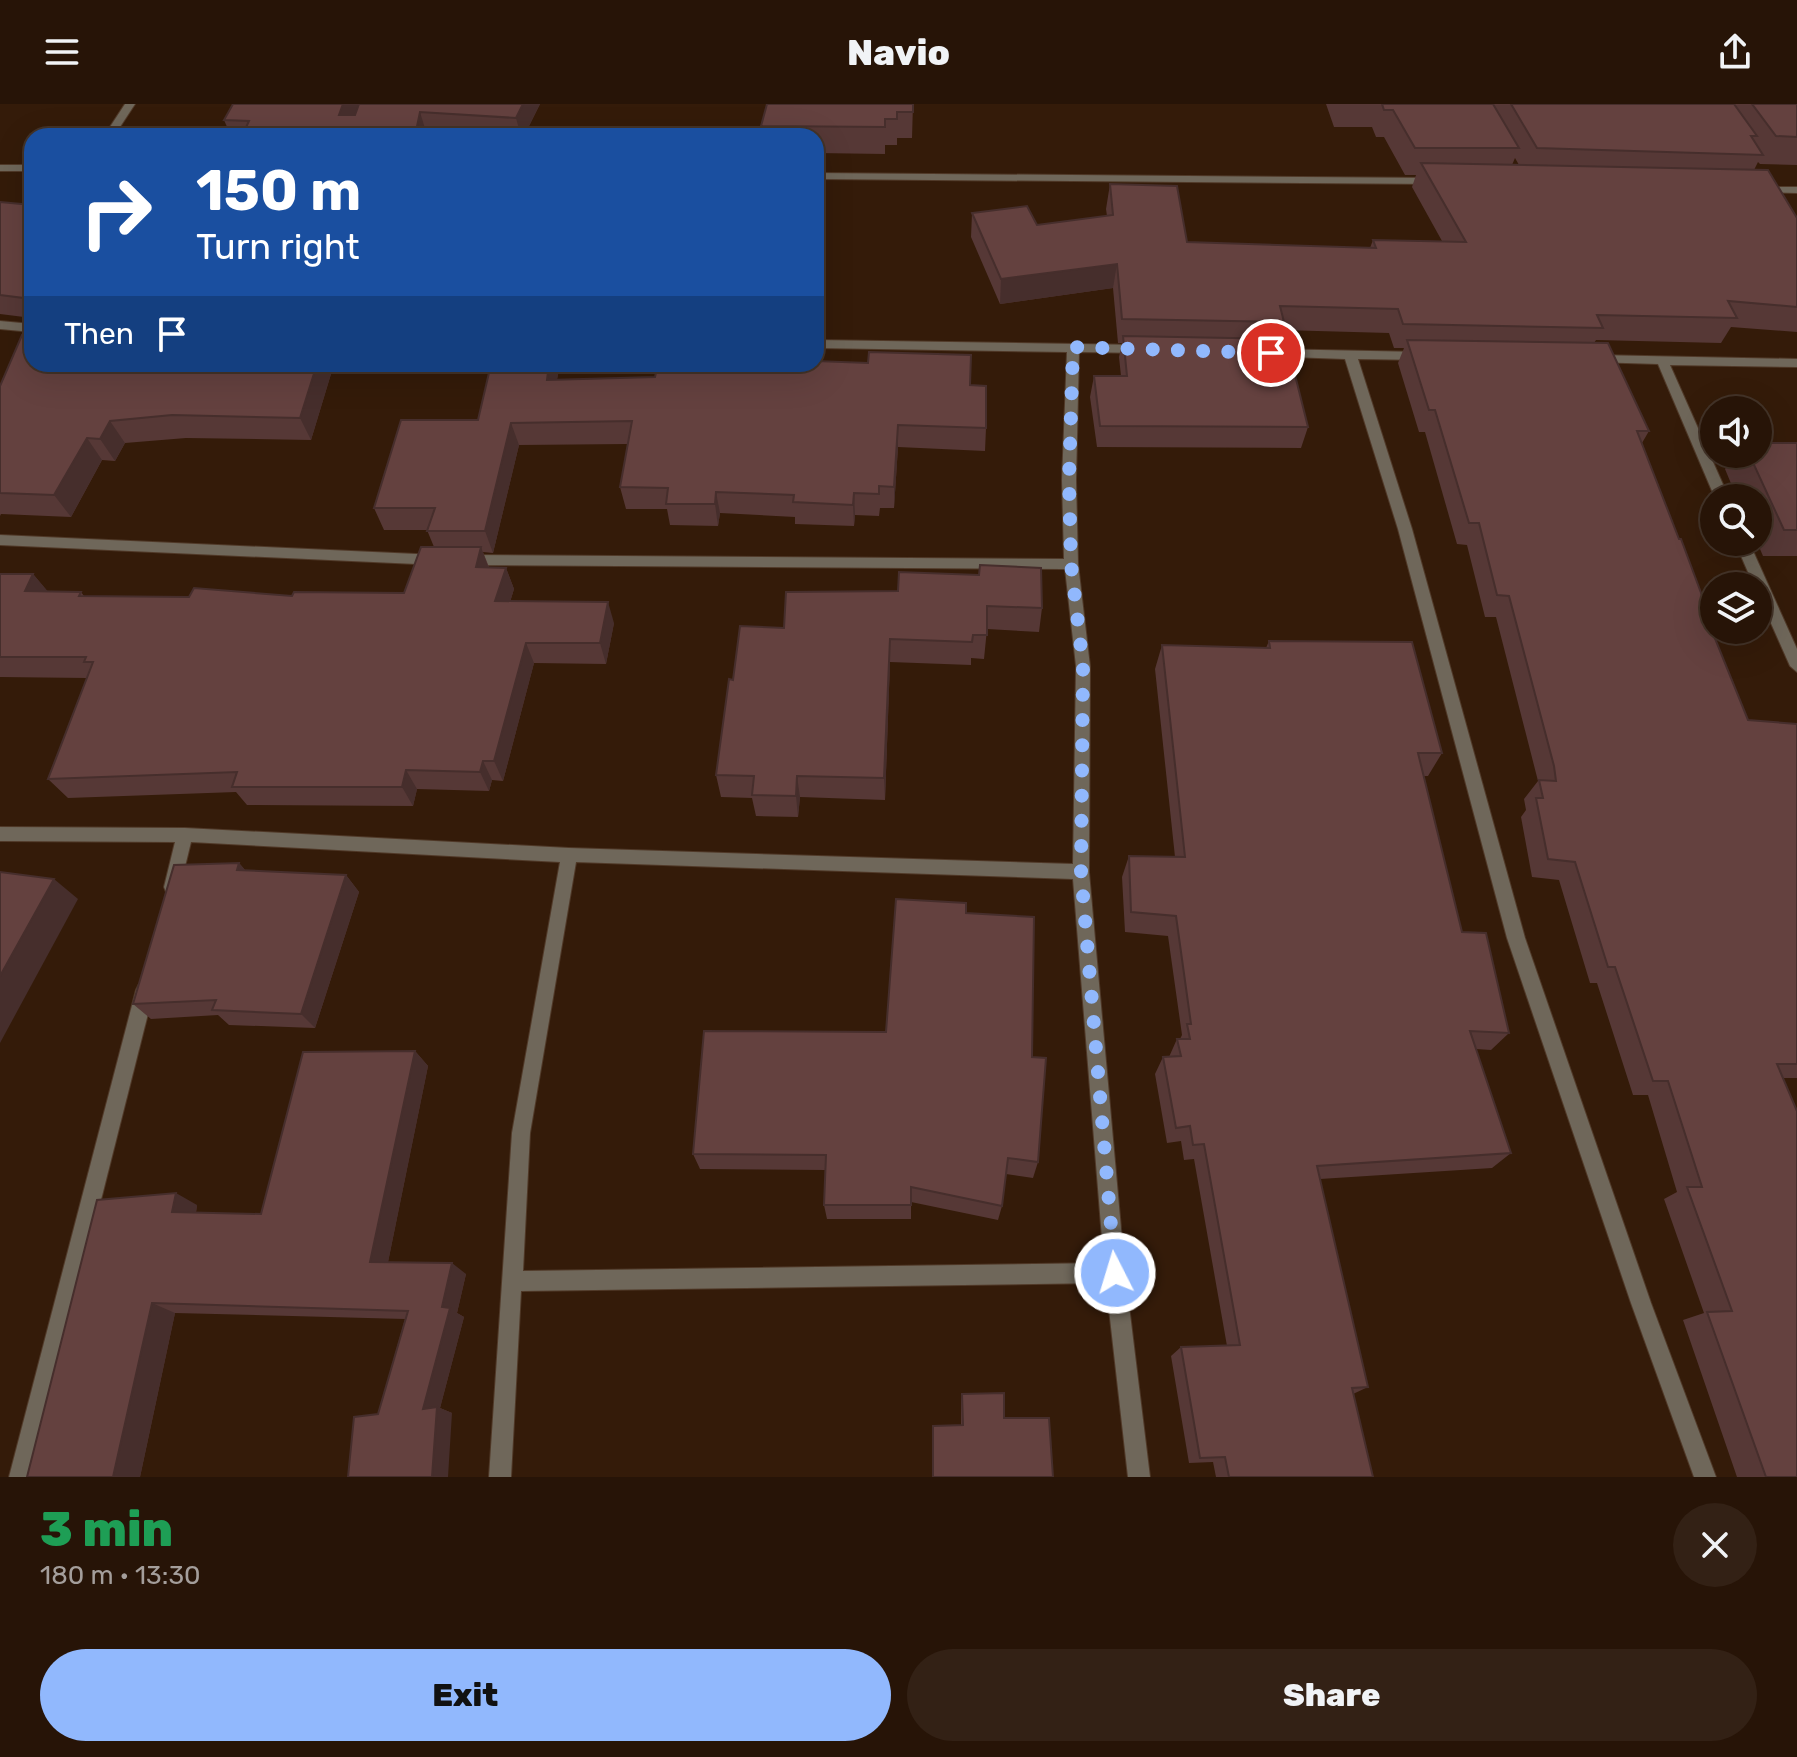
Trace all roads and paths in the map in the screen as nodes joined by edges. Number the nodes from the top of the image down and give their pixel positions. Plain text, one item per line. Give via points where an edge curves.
1 (130, 104) edge
2 (114, 128) edge
3 (0, 168) edge
4 (24, 168) edge
5 (824, 176) edge
6 (1760, 178) edge
7 (1456, 181) edge
8 (1754, 190) edge
9 (1769, 190) junction
10 (1797, 190) edge
11 (0, 325) edge
12 (24, 327) edge
13 (824, 344) edge
14 (1073, 347) junction
15 (1161, 350) edge
16 (1248, 353) edge
17 (1350, 354) junction
18 (1439, 357) edge
19 (1588, 359) edge
20 (1662, 360) junction
21 (1797, 363) edge
22 (1716, 484) edge
23 (0, 540) edge
24 (1749, 556) edge
25 (1071, 564) junction
26 (1792, 646) edge
27 (1797, 666) edge
28 (0, 834) edge
29 (185, 835) junction
30 (569, 855) junction
31 (1081, 872) junction
32 (166, 911) edge
33 (150, 973) edge
34 (1115, 1273) junction
35 (513, 1281) junction
36 (20, 1477) edge
37 (500, 1477) edge
38 (1139, 1477) edge
39 (1705, 1477) edge

1 - 2 street
3 - 4 street
5 - 7 street
6 - 9 street
8 - 9 street
9 - 10 street
11 - 12 street
13 - 14 street
14 - 15 street
14 - 25 street
16 - 17 street
17 - 18 street
17 - 39 street via 1405,529 1516,938
19 - 20 street
20 - 21 street
20 - 22 street
23 - 25 street via 405,560
24 - 26 street
25 - 31 street via 1083,666
26 - 27 street
28 - 29 street
29 - 30 street
29 - 32 street
30 - 31 street
30 - 35 street via 521,1133
31 - 34 street
33 - 36 street
34 - 35 street
34 - 38 street
35 - 37 street

